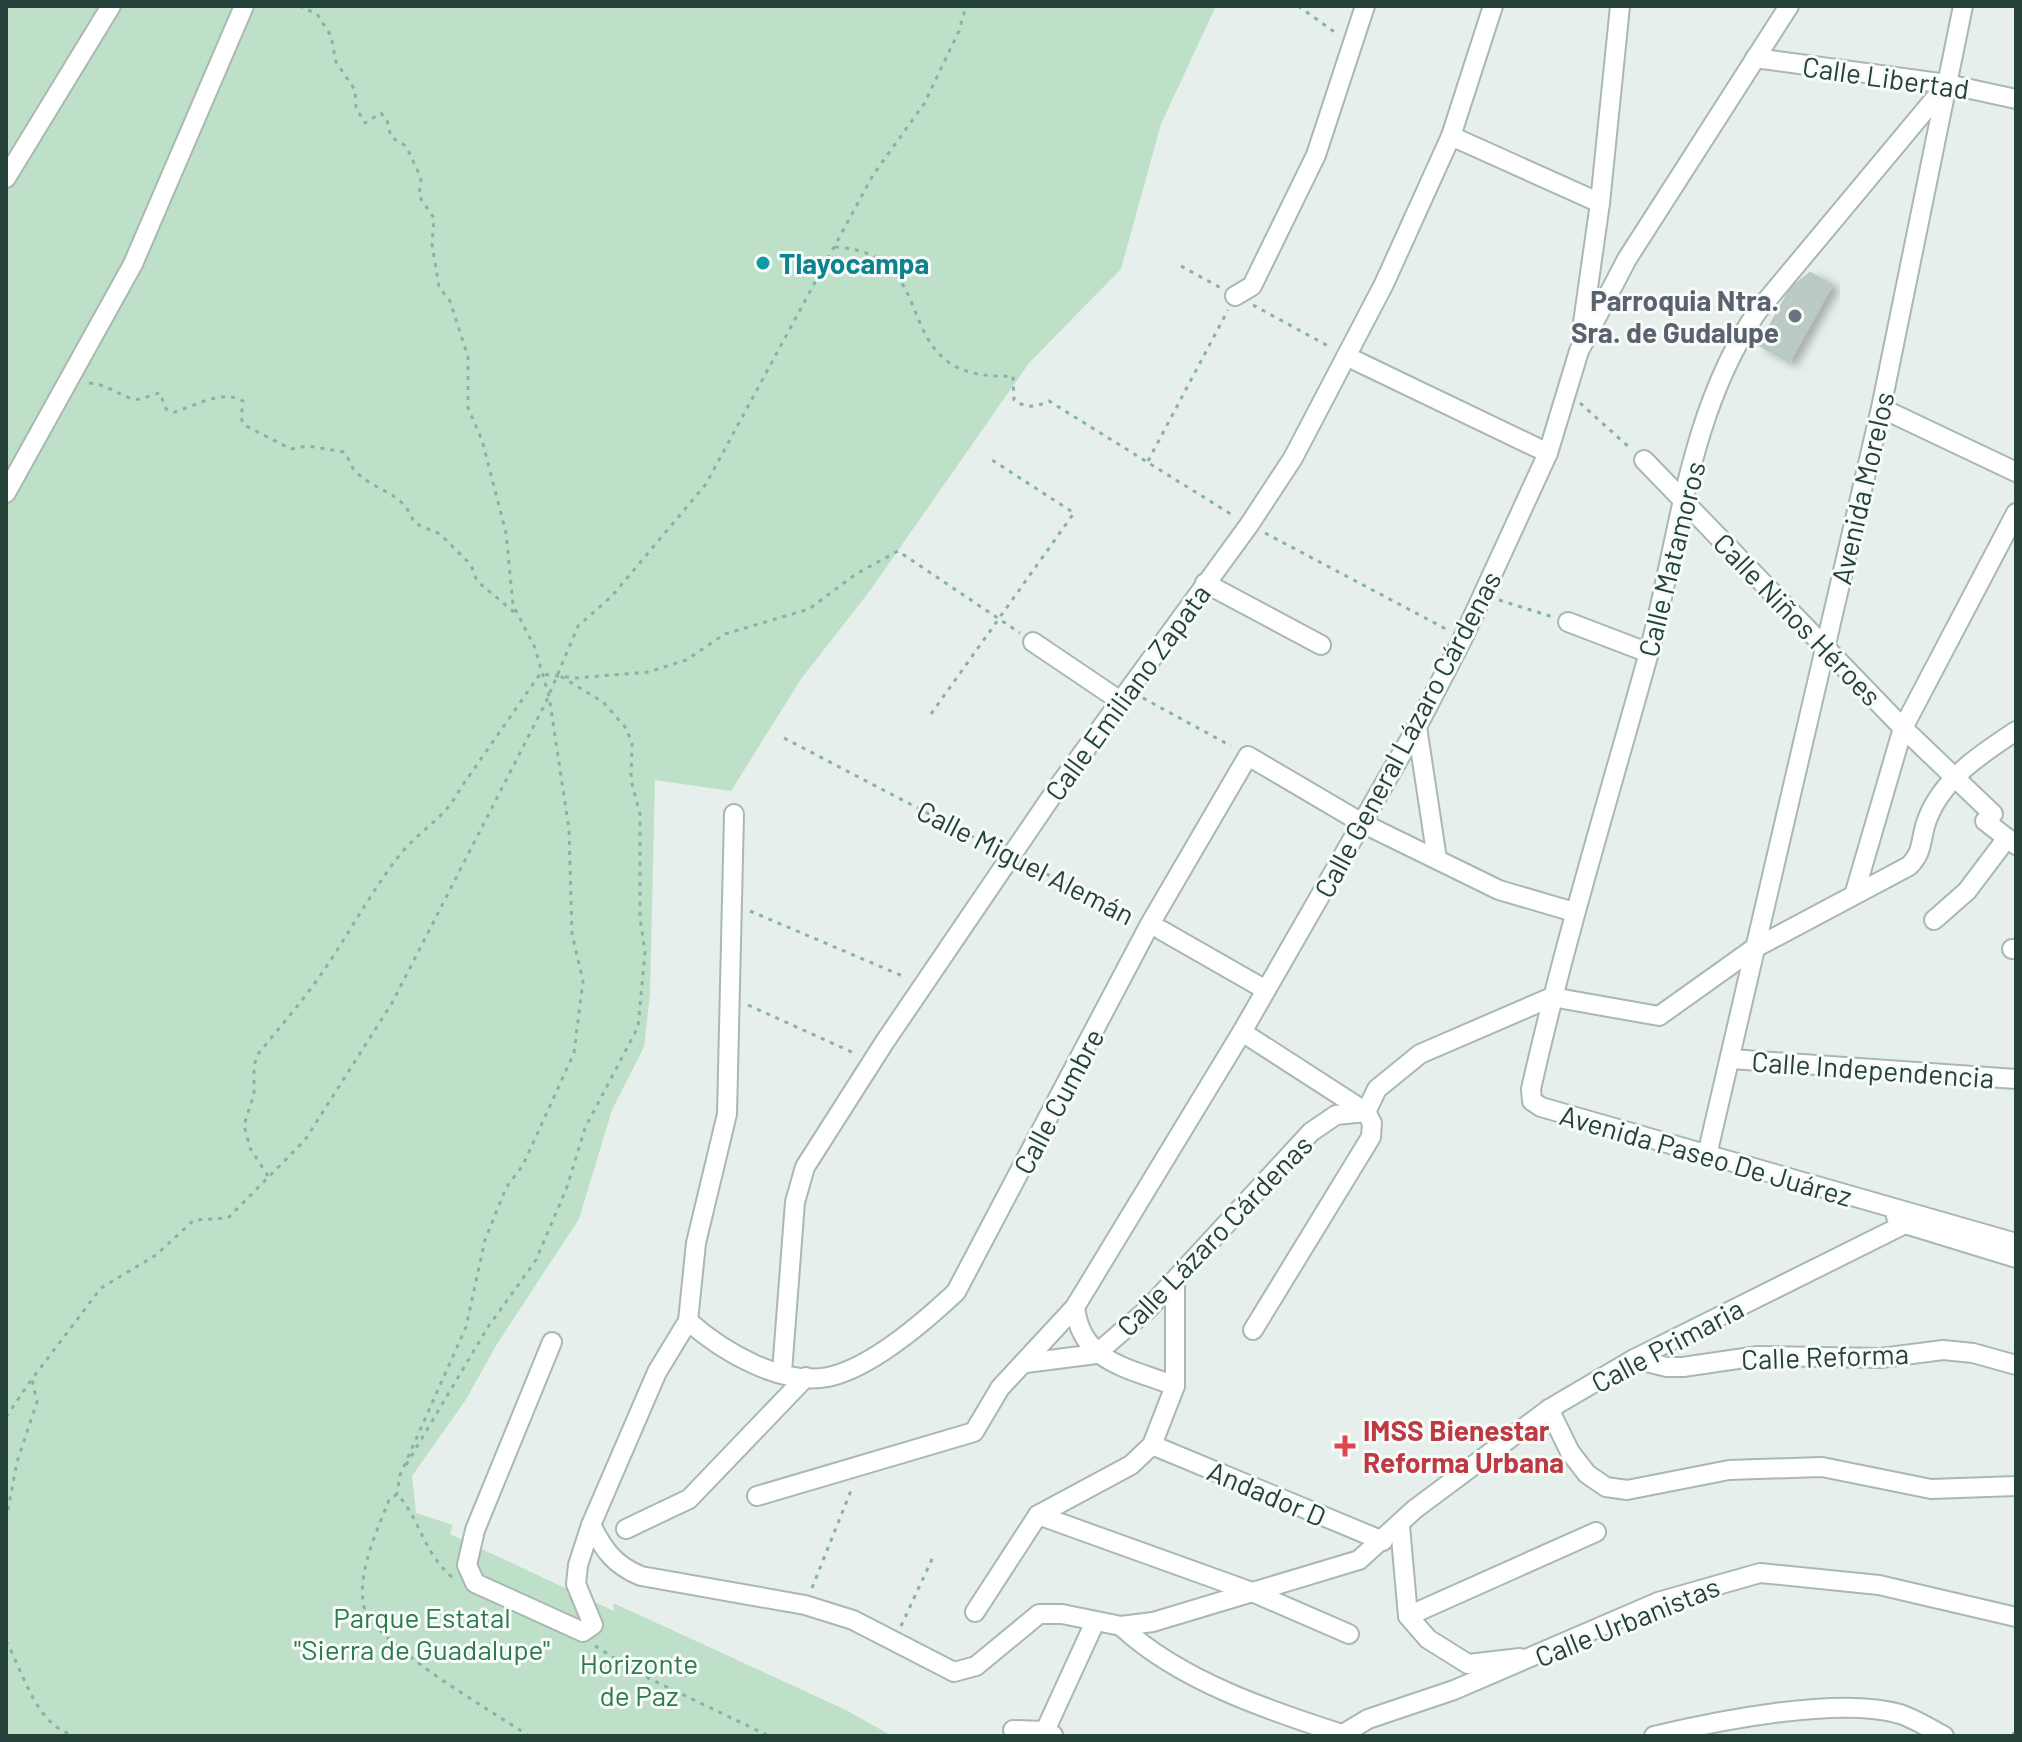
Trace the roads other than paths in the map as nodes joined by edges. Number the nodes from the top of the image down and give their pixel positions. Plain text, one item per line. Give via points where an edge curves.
1 (111, 6) edge
2 (244, 6) edge
3 (1365, 6) edge
4 (1493, 6) edge
5 (1620, 6) edge
6 (1789, 6) edge
7 (1963, 6) edge
8 (1755, 58) junction
9 (1947, 84) junction
10 (2016, 99) edge
11 (1451, 136) junction
12 (6, 178) edge
13 (1600, 203) junction
14 (1235, 296) road end
15 (1579, 351) junction
16 (1348, 357) junction
17 (1881, 408) junction
18 (1548, 453) junction
19 (1644, 460) road end
20 (2016, 472) edge
21 (6, 493) edge
22 (1683, 501) junction
23 (2016, 513) edge
24 (1205, 583) junction
25 (1568, 622) road end
26 (1033, 642) road end
27 (1321, 645) dead end
28 (1826, 648) junction
29 (1649, 653) junction
30 (1123, 694) junction
31 (1417, 727) junction
32 (1903, 728) junction
33 (2016, 731) edge
34 (1952, 777) junction
35 (734, 814) dead end
36 (1362, 823) junction
37 (2011, 841) edge
38 (1437, 859) junction
39 (1855, 892) junction
40 (1574, 912) junction
41 (1934, 920) dead end
42 (1156, 927) junction
43 (1753, 949) junction
44 (1266, 990) junction
45 (1552, 997) junction
46 (1242, 1032) junction
47 (1731, 1059) junction
48 (2016, 1079) edge
49 (1532, 1101) joint
50 (1366, 1112) junction
51 (1707, 1155) junction
52 (1908, 1217) junction
53 (2016, 1243) edge
54 (2016, 1258) edge
55 (1175, 1281) junction
56 (1075, 1307) junction
57 (688, 1321) junction
58 (1253, 1330) dead end
59 (552, 1342) dead end
60 (1096, 1354) junction
61 (1634, 1359) junction
62 (1026, 1363) junction
63 (2016, 1365) edge
64 (782, 1372) junction
65 (806, 1377) junction
66 (1175, 1386) junction
67 (1549, 1409) junction
68 (1152, 1445) junction
69 (2016, 1486) edge
70 (757, 1496) dead end
71 (1038, 1515) junction
72 (591, 1525) junction
73 (1400, 1526) junction
74 (626, 1529) dead end
75 (1596, 1532) dead end
76 (1383, 1541) junction
77 (1252, 1592) junction
78 (975, 1612) dead end
79 (1408, 1616) junction
80 (2016, 1617) edge
81 (1095, 1622) junction
82 (1121, 1626) junction
83 (1349, 1634) dead end
84 (1535, 1658) junction
85 (1013, 1730) dead end
86 (1050, 1733) edge
87 (1345, 1735) edge
88 (1654, 1736) edge
89 (1944, 1736) edge

1 - 12 street
2 - 21 street via 133,264
3 - 14 street via 1316,155 1252,286
4 - 11 street, Calle Emiliano Zapata
5 - 13 street
6 - 8 street, Calle General Lázaro Cárdenas
7 - 9 street, Avenida Morelos
8 - 9 street, Calle Libertad
8 - 15 street, Calle General Lázaro Cárdenas via 1627,259
9 - 10 street, Calle Libertad
9 - 17 street, Avenida Morelos
9 - 22 street, Calle Matamoros via 1757,312 1733,348 1716,387
11 - 13 street
11 - 16 street, Calle Emiliano Zapata
13 - 15 street
15 - 18 street, Calle General Lázaro Cárdenas
16 - 18 street
16 - 24 street, Calle Emiliano Zapata via 1293,458
17 - 20 street
17 - 28 street, Avenida Morelos
18 - 31 street, Calle General Lázaro Cárdenas
19 - 22 street, Calle Niños Héroes
22 - 28 street, Calle Niños Héroes
22 - 29 street, Calle Matamoros
23 - 32 street
24 - 27 street
24 - 30 street, Calle Emiliano Zapata
25 - 29 street
26 - 30 street
28 - 32 street, Calle Niños Héroes
28 - 43 street, Avenida Morelos
29 - 40 street, Calle Matamoros
30 - 64 street, Calle Emiliano Zapata via 805,1167 797,1185
31 - 36 street, Calle General Lázaro Cárdenas
31 - 38 street
32 - 34 street, Calle Niños Héroes
32 - 39 street
33 - 34 street
34 - 37 street, Calle Niños Héroes via 1993,814 1985,821
34 - 39 street via 1928,817 1918,858
35 - 57 street via 727,1114 696,1243
36 - 38 street
36 - 42 street, Calle Cumbre via 1248,756
36 - 44 street, Calle General Lázaro Cárdenas
37 - 41 street
38 - 40 street via 1499,890
39 - 43 street
40 - 45 street, Calle Matamoros
42 - 44 street, Calle Miguel Alemán
42 - 65 street, Calle Cumbre via 956,1292 864,1363 843,1373
43 - 45 street via 1659,1016
43 - 47 street, Avenida Morelos
44 - 46 street, Calle General Lázaro Cárdenas
45 - 49 street, Calle Matamoros
45 - 50 street via 1420,1054 1377,1089
46 - 50 street
46 - 56 street, Calle General Lázaro Cárdenas
47 - 48 street, Calle Independencia
47 - 51 street, Avenida Morelos
49 - 51 street, Avenida Paseo De Juárez
50 - 55 street, Calle Lázaro Cárdenas via 1336,1115 1311,1132
50 - 58 street via 1371,1137
51 - 52 street, Avenida Paseo De Juárez
52 - 53 street, Avenida Paseo De Juárez
52 - 54 street, Avenida Paseo De Juárez
52 - 61 street, Calle Primaria
55 - 60 street, Calle Lázaro Cárdenas
55 - 66 street
56 - 60 street via 1080,1335
56 - 62 street, Calle General Lázaro Cárdenas
57 - 64 street, Calle Cumbre via 713,1343
57 - 72 street via 657,1372
59 - 72 street via 475,1530 467,1565 475,1583 583,1632 593,1625 593,1618 576,1584
60 - 62 street, Calle Lázaro Cárdenas
60 - 66 street
61 - 63 street, Calle Reforma via 1683,1367 1758,1356 1881,1358 1943,1350
61 - 67 street, Calle Primaria
62 - 70 street, Calle General Lázaro Cárdenas via 1000,1388 974,1432
64 - 65 street, Calle Cumbre
65 - 74 street via 689,1499
66 - 68 street
67 - 69 street via 1570,1452 1606,1487 1627,1490 1729,1470 1822,1467 1931,1489
67 - 73 street, Calle Primaria via 1415,1509
68 - 71 street via 1131,1465
68 - 76 street, Andador D
71 - 77 street
71 - 78 street
72 - 81 street, Calle Primaria via 619,1567 641,1576 805,1605 895,1638 954,1672 976,1666 1039,1614
73 - 76 street, Calle Primaria
73 - 79 street
75 - 79 street
76 - 77 street, Calle Primaria via 1345,1566
77 - 82 street, Calle Primaria via 1153,1622
77 - 83 street
79 - 84 street via 1428,1639 1468,1664
80 - 84 street, Calle Urbanistas via 1879,1585 1760,1573 1658,1602
81 - 82 street, Calle Primaria
81 - 86 street
82 - 87 street via 1146,1650 1259,1706
84 - 87 street, Calle Urbanistas via 1368,1719
85 - 86 street
88 - 89 street via 1745,1716 1831,1710 1899,1714

